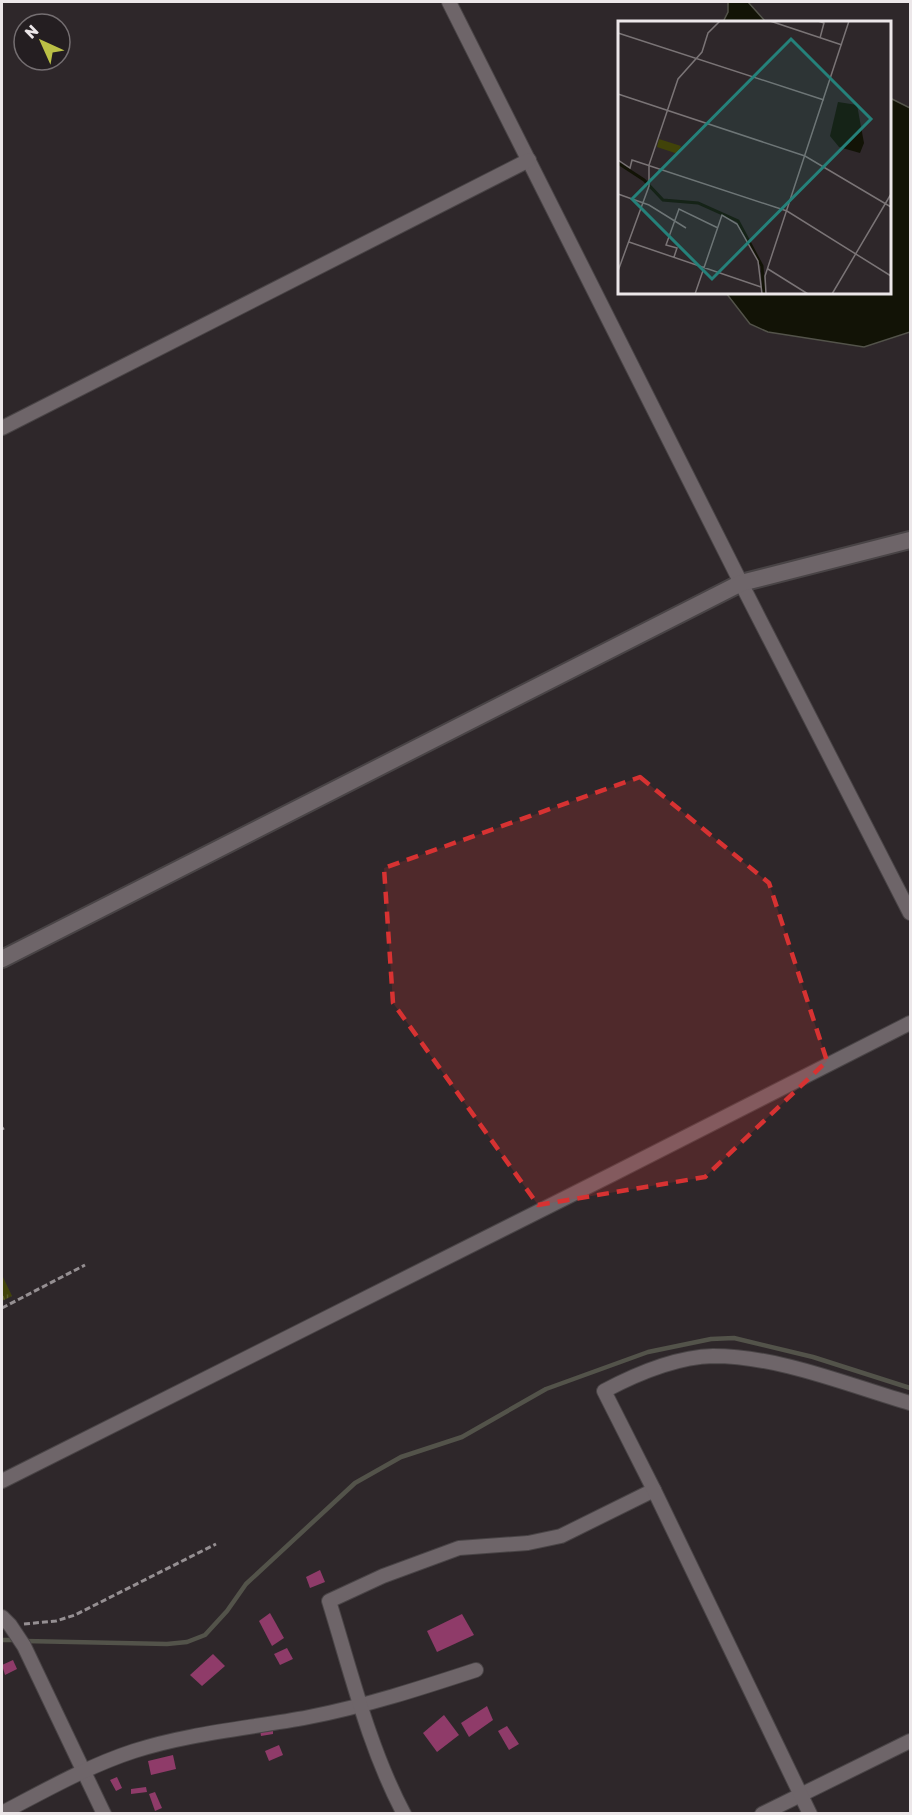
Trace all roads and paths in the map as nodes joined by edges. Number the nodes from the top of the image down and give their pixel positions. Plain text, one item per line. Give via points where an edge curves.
1 (449, 2) edge
2 (529, 160) junction
3 (2, 428) edge
4 (910, 540) edge
5 (741, 583) junction
6 (910, 912) edge
7 (2, 959) edge
8 (910, 1023) edge
9 (86, 1265) dead end
10 (2, 1308) edge
11 (910, 1403) edge
12 (2, 1481) edge
13 (654, 1490) junction
14 (216, 1544) dead end
15 (9, 1625) edge
16 (476, 1670) dead end
17 (361, 1705) junction
18 (910, 1741) edge
19 (83, 1772) junction
20 (801, 1795) junction
21 (2, 1813) edge
22 (104, 1814) edge
23 (404, 1814) edge
24 (762, 1814) edge
25 (810, 1814) edge

1 - 2 street
2 - 3 street
2 - 5 street
4 - 5 street
5 - 6 street
5 - 7 street
8 - 12 street
9 - 10 path
11 - 13 street via 745,1358 711,1356 682,1360 630,1377 604,1391
13 - 17 street via 561,1536 528,1543 459,1548 329,1601
13 - 20 street
14 - 15 path via 75,1615 56,1621
15 - 19 street via 24,1646
16 - 17 street
17 - 19 street via 134,1751
17 - 23 street
18 - 20 street
19 - 21 street
19 - 22 street
20 - 24 street
20 - 25 street

